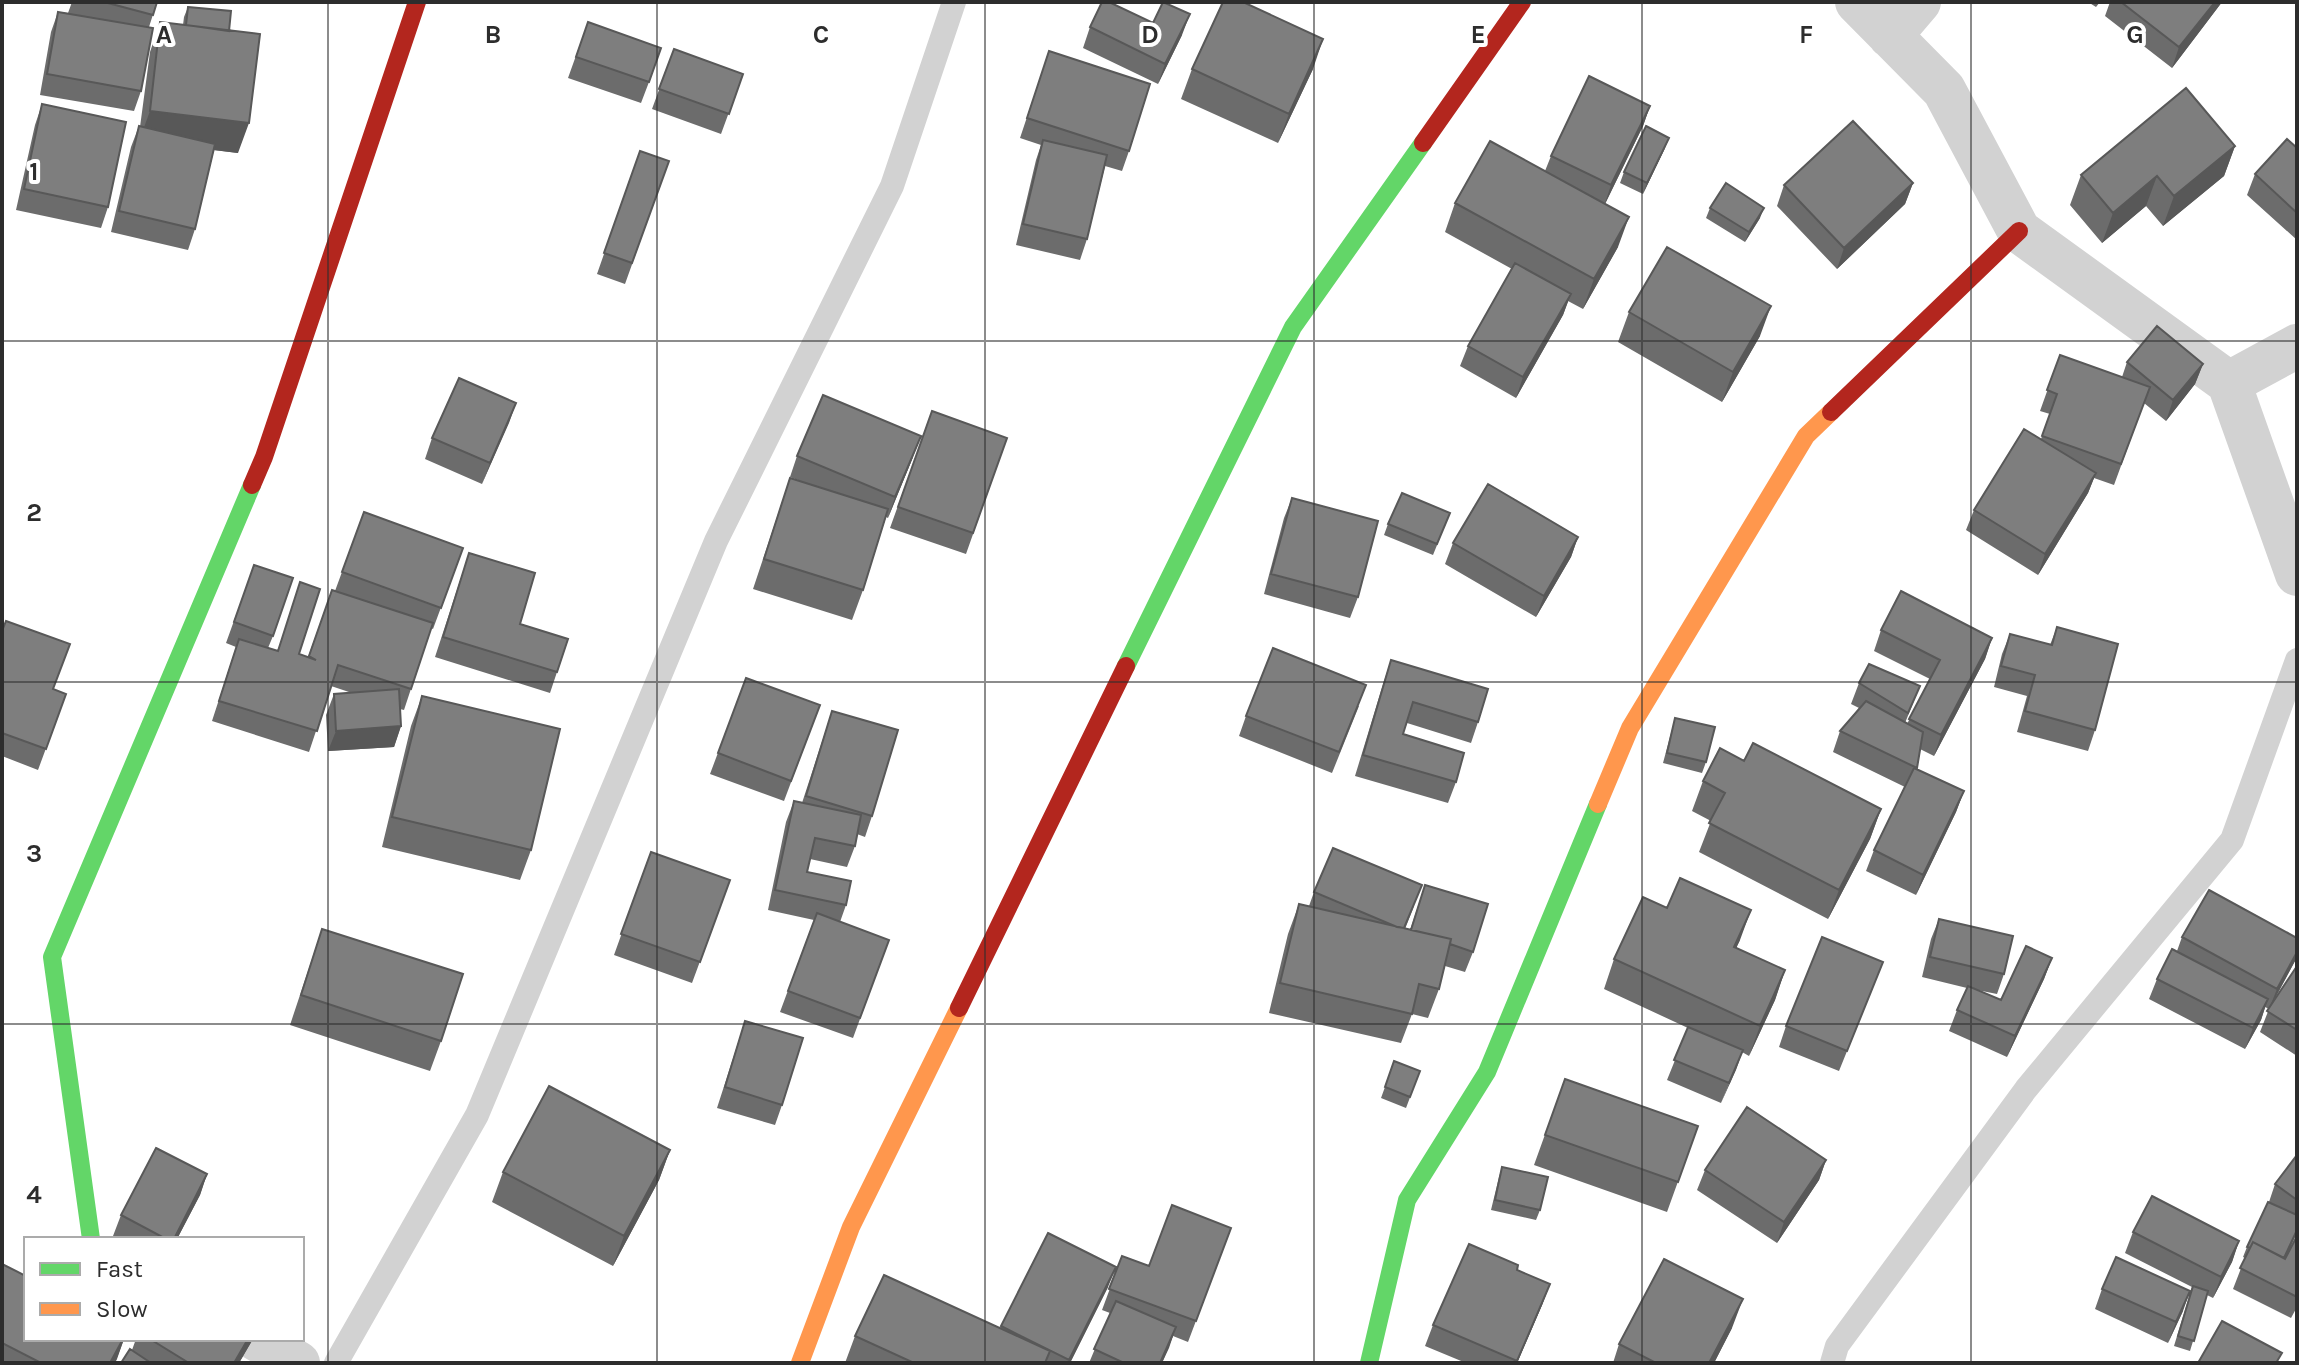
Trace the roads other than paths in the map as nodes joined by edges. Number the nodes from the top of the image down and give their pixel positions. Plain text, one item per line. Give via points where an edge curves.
1 (417, 2) edge
2 (954, 2) edge
3 (1522, 2) edge
4 (1857, 2) edge
5 (1919, 2) edge
6 (1890, 36) junction
7 (2019, 231) junction
8 (2297, 346) edge
9 (2229, 383) junction
10 (2297, 574) edge
11 (2297, 660) edge
12 (91, 1237) edge
13 (260, 1341) edge
14 (298, 1363) edge
15 (336, 1363) edge
16 (800, 1363) edge
17 (1369, 1363) edge
18 (1832, 1363) edge

1 - 12 street via 264,457 52,957
2 - 15 lane via 892,186 716,541 477,1115
3 - 16 street via 1293,327 851,1227
4 - 6 street
5 - 6 street
6 - 7 street via 1944,90
7 - 9 street
7 - 17 street via 1806,436 1630,728 1487,1072 1407,1200
8 - 9 street
9 - 10 street
11 - 18 lane via 2232,840 2026,1089 1837,1346
13 - 14 street

